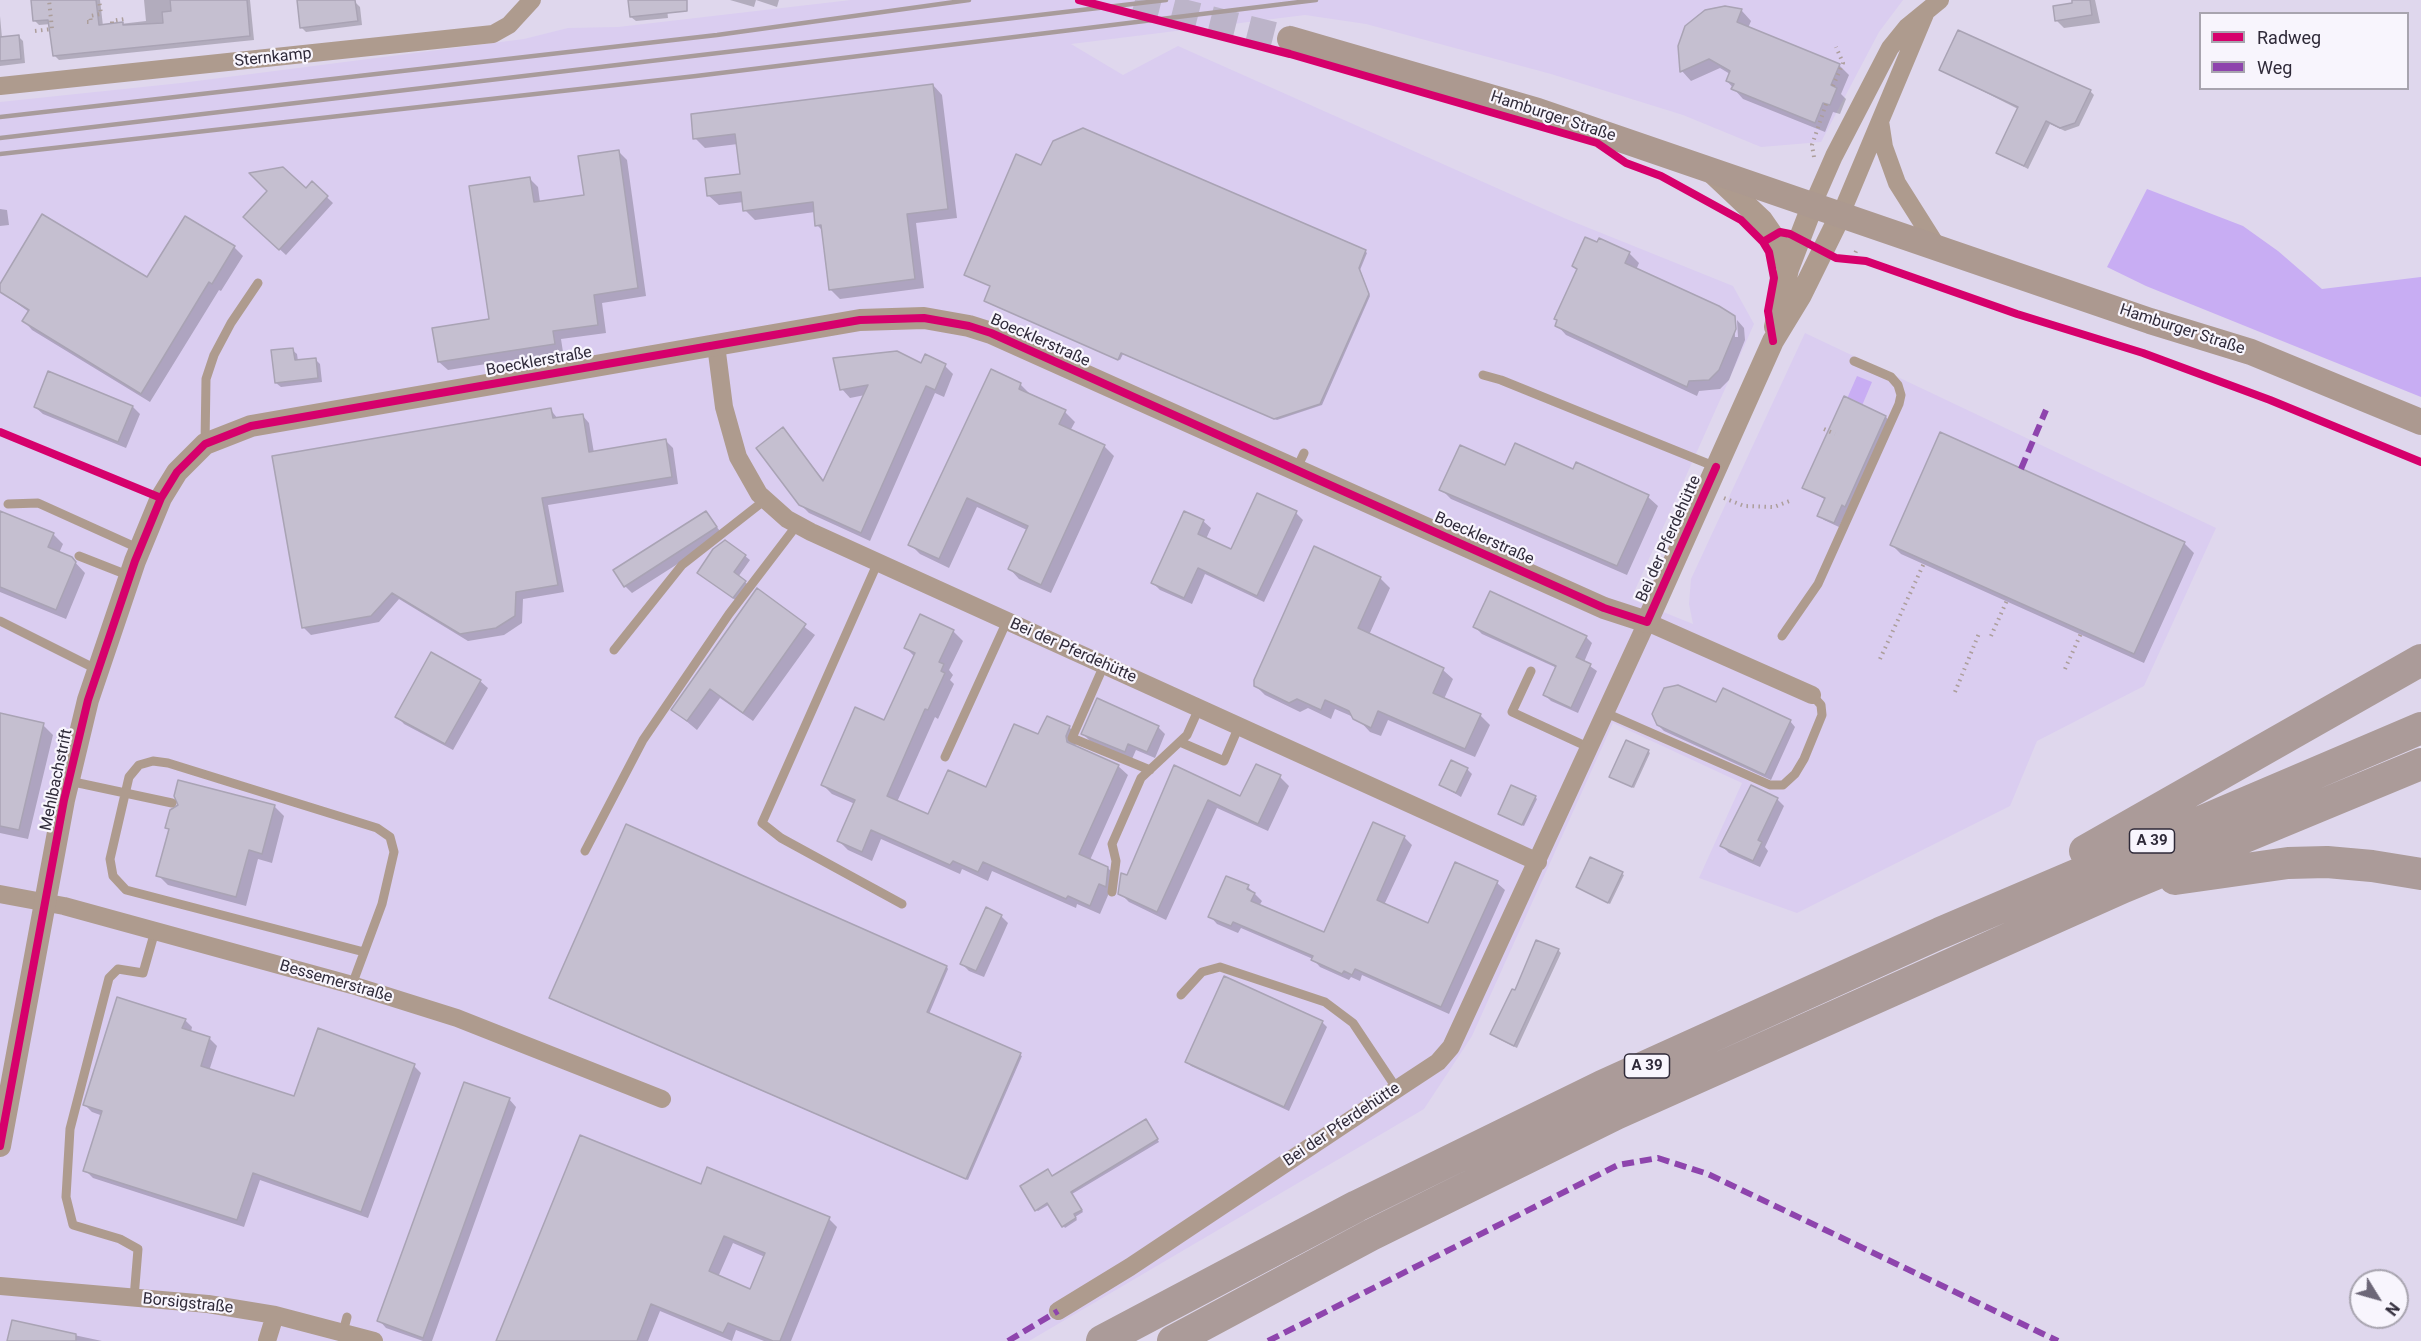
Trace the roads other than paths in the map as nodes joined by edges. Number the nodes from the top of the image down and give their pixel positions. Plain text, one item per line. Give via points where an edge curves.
1 (532, 0) edge
2 (1934, 5) edge
3 (1290, 39) tunnel mouth
4 (0, 86) edge
5 (1880, 121) junction
6 (1706, 167) junction
7 (1813, 204) junction
8 (1841, 214) junction
9 (1938, 248) junction
10 (1788, 268) junction
11 (258, 283) dead end
12 (1773, 341) junction
13 (717, 345) junction
14 (1854, 361) dead end
15 (1483, 375) dead end
16 (2421, 422) edge
17 (205, 444) junction
18 (1716, 467) junction
19 (765, 500) junction
20 (8, 504) dead end
21 (797, 525) junction
22 (140, 549) junction
23 (79, 556) dead end
24 (878, 562) junction
25 (130, 576) junction
26 (0, 621) edge
27 (1007, 621) junction
28 (1647, 622) junction
29 (1782, 636) dead end
30 (614, 650) dead end
31 (2421, 660) edge
32 (1104, 665) junction
33 (98, 670) junction
34 (1531, 671) dead end
35 (1812, 695) joint
36 (1199, 708) junction
37 (1606, 713) junction
38 (1239, 726) junction
39 (2421, 728) edge
40 (1179, 742) junction
41 (1590, 748) junction
42 (945, 757) dead end
43 (2421, 764) edge
44 (1150, 770) junction
45 (69, 781) junction
46 (124, 792) junction
47 (172, 803) dead end
48 (585, 851) dead end
49 (1538, 862) junction
50 (2421, 874) edge
51 (2124, 887) junction
52 (1112, 892) dead end
53 (0, 894) edge
54 (46, 903) junction
55 (902, 904) dead end
56 (155, 931) junction
57 (1940, 933) junction
58 (364, 952) junction
59 (352, 985) junction
60 (1181, 995) dead end
61 (1397, 1089) junction
62 (662, 1099) dead end
63 (0, 1146) edge
64 (0, 1286) edge
65 (134, 1298) junction
66 (1058, 1311) dead end
67 (275, 1315) junction
68 (267, 1341) edge
69 (374, 1341) edge
70 (1102, 1341) edge
71 (1173, 1341) edge

1 - 4 street, Sternkamp via 509,25 493,34
2 - 5 street
2 - 7 street via 1907,27 1890,48
3 - 6 main road, Hamburger Straße via 1538,111
5 - 8 street
5 - 9 street via 1884,147 1897,183
6 - 7 main road, Hamburger Straße
6 - 10 street via 1762,220 1780,246
7 - 8 main road, Hamburger Straße
7 - 10 street, Bei der Pferdehütte
8 - 9 main road, Hamburger Straße
8 - 12 street, Bei der Pferdehütte
9 - 16 main road, Hamburger Straße via 2251,352
10 - 12 street, Bei der Pferdehütte
11 - 17 lane via 231,322 206,379
12 - 18 street, Bei der Pferdehütte
13 - 17 street, Boecklerstraße via 250,426
13 - 19 street, Bei der Pferdehütte via 730,433 748,477
13 - 28 street, Boecklerstraße via 880,318 924,318 969,326 1300,462 1604,608
14 - 29 lane via 1891,377 1901,395 1899,404 1818,584
15 - 18 lane
17 - 22 street, Mehlbachstrift via 177,472 161,498
18 - 28 street, Bei der Pferdehütte
19 - 21 street, Bei der Pferdehütte
19 - 30 lane via 682,565
20 - 22 lane via 38,503
21 - 24 street, Bei der Pferdehütte
21 - 48 lane via 729,614 643,740
22 - 25 street, Mehlbachstrift
23 - 25 lane
24 - 27 street, Bei der Pferdehütte
24 - 55 lane via 762,823 781,838
25 - 33 street, Mehlbachstrift
26 - 33 lane
27 - 32 street, Bei der Pferdehütte
27 - 42 lane
28 - 35 street, Bei der Pferdehütte
28 - 37 street, Bei der Pferdehütte
31 - 57 highway
32 - 36 street, Bei der Pferdehütte
32 - 44 lane via 1072,738
33 - 45 street, Mehlbachstrift
34 - 41 lane via 1512,712
35 - 37 lane via 1821,705 1822,716 1804,759 1783,785 1770,785
36 - 38 street, Bei der Pferdehütte
36 - 40 lane via 1187,735
37 - 41 street, Bei der Pferdehütte
38 - 40 lane via 1224,761
38 - 49 street, Bei der Pferdehütte
39 - 57 highway, A 39
40 - 44 lane
41 - 49 street, Bei der Pferdehütte
43 - 51 highway, A 39
44 - 52 lane via 1141,778 1112,843 1116,861
45 - 46 lane
45 - 54 street, Mehlbachstrift
46 - 47 lane
46 - 58 lane via 110,859 113,876 126,890
46 - 58 lane via 139,765 153,761 168,763 377,828 390,837 394,852
49 - 61 street, Bei der Pferdehütte via 1451,1047 1438,1062
50 - 51 highway via 2372,866 2288,863
51 - 71 highway, A 39 via 1616,1114 1371,1235
53 - 54 street, Bessemerstraße
54 - 56 street, Bessemerstraße
54 - 63 street, Mehlbachstrift
56 - 59 street, Bessemerstraße
56 - 65 lane via 143,973 118,969 109,978 70,1130 66,1186 73,1225 120,1239 138,1249
57 - 70 highway, A 39 via 1581,1096 1357,1206
58 - 59 lane
59 - 62 street, Bessemerstraße via 457,1018
60 - 61 lane via 1202,972 1220,966 1324,1002 1353,1023
61 - 66 street, Bei der Pferdehütte
64 - 65 street, Borsigstraße
65 - 67 street, Borsigstraße
67 - 68 street
67 - 69 street, Borsigstraße via 345,1325

